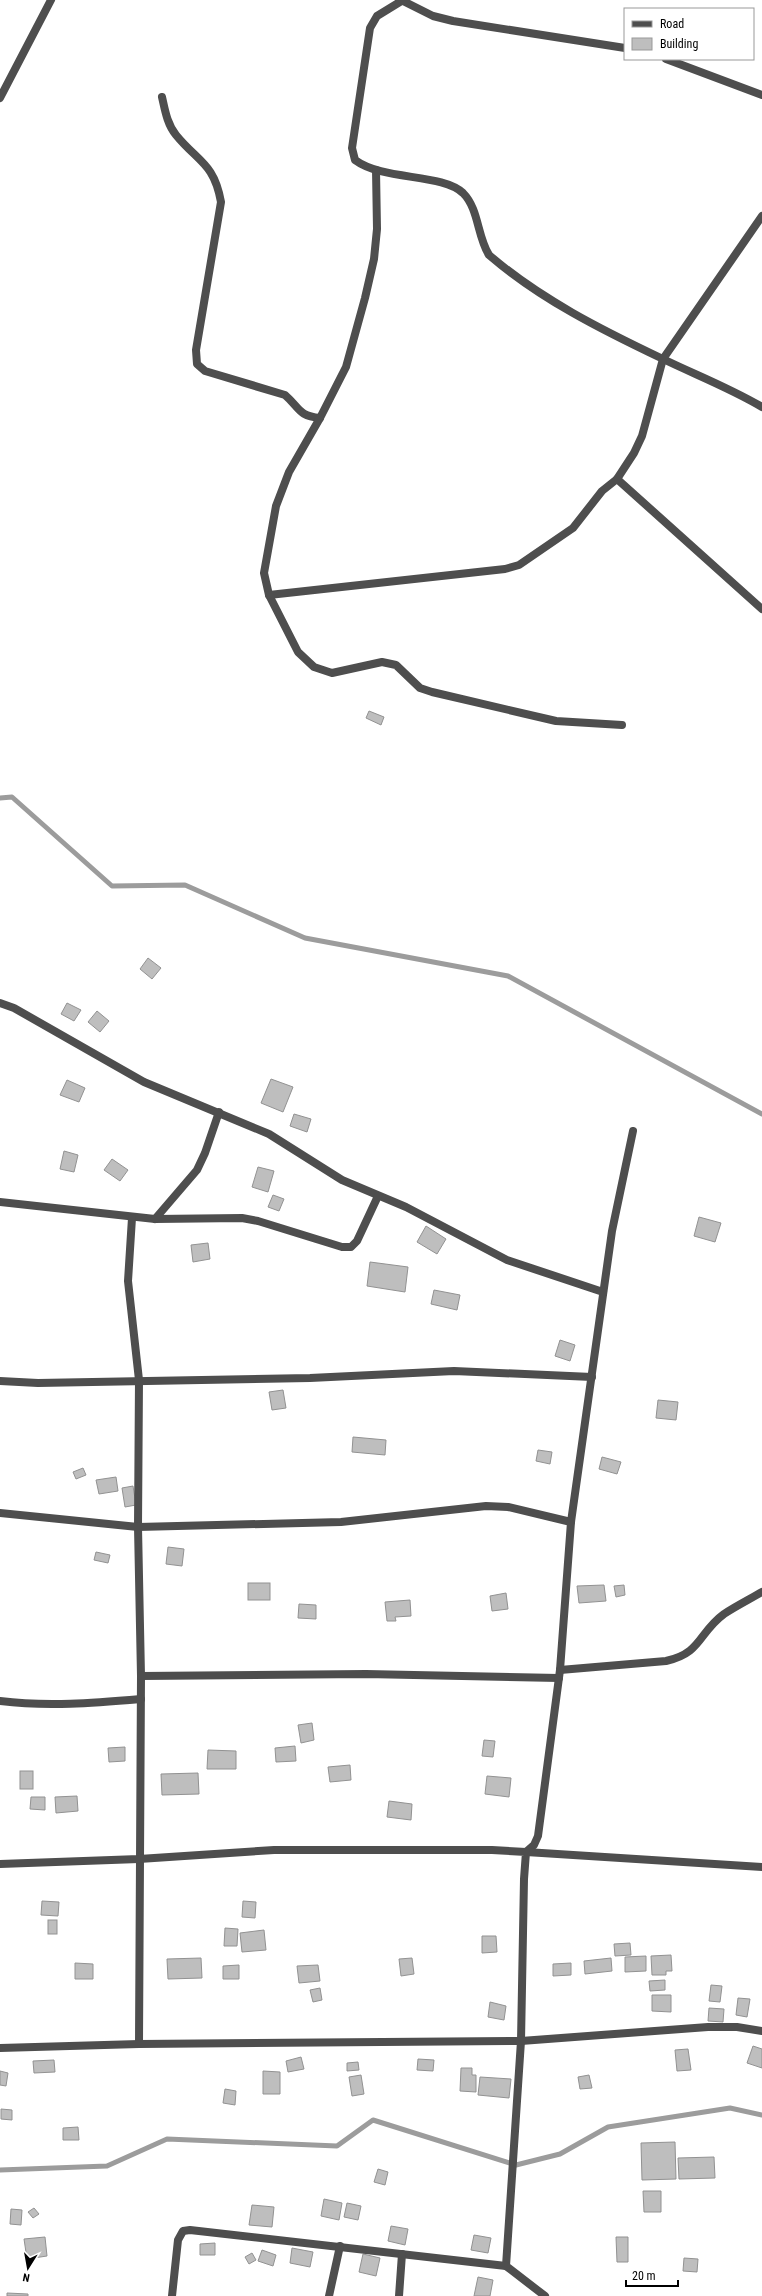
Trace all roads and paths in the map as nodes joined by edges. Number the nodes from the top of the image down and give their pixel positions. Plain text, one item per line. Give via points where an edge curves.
1 (51, 0) edge
2 (403, 0) edge
3 (624, 48) edge
4 (669, 60) edge
5 (762, 95) edge
6 (162, 97) dead end
7 (0, 98) edge
8 (376, 170) junction
9 (762, 216) edge
10 (663, 359) junction
11 (762, 407) edge
12 (320, 418) junction
13 (617, 479) junction
14 (269, 595) junction
15 (762, 609) edge
16 (622, 725) dead end
17 (0, 1003) edge
18 (219, 1112) junction
19 (633, 1131) dead end
20 (378, 1196) junction
21 (0, 1202) edge
22 (132, 1218) junction
23 (155, 1219) junction
24 (603, 1292) junction
25 (592, 1377) junction
26 (139, 1380) junction
27 (0, 1381) edge
28 (0, 1513) edge
29 (571, 1522) junction
30 (138, 1527) junction
31 (762, 1592) edge
32 (560, 1670) junction
33 (141, 1676) junction
34 (559, 1678) junction
35 (141, 1699) junction
36 (0, 1701) edge
37 (526, 1852) junction
38 (139, 1859) junction
39 (0, 1864) edge
40 (762, 1867) edge
41 (762, 2031) edge
42 (521, 2041) junction
43 (139, 2044) junction
44 (0, 2048) edge
45 (340, 2246) junction
46 (402, 2254) junction
47 (506, 2266) junction
48 (172, 2296) edge
49 (329, 2296) edge
50 (399, 2296) edge
51 (545, 2296) edge

1 - 7 street
2 - 3 street via 433,16 453,21
2 - 8 street via 377,16 370,28 366,51 352,148 355,160
4 - 5 street
6 - 12 street via 167,119 175,134 206,165 218,184 221,202 196,350 197,364 205,371 285,395 300,412 308,417
8 - 10 street via 449,185 462,193 474,210 484,247 500,265 544,297
8 - 12 street via 377,229 374,259 346,367
9 - 10 street
10 - 11 street via 740,394
10 - 13 street via 642,436
12 - 14 street via 289,472 276,506 264,573
13 - 14 street via 602,491 572,528 519,565 505,569
13 - 15 street
14 - 16 street via 298,652 314,667 332,673 382,662 396,665 420,688 432,692 556,722
17 - 18 street via 14,1008 144,1082
18 - 20 street via 269,1134 342,1180
18 - 23 street via 197,1170
19 - 24 street via 612,1231
20 - 23 street via 357,1241 351,1247 342,1247 242,1218
20 - 24 street via 406,1207 507,1260
21 - 22 street
22 - 23 street
22 - 26 street via 128,1281
24 - 25 street
25 - 26 street via 454,1371 317,1378
25 - 29 street
26 - 27 street via 38,1384
26 - 30 street
28 - 30 street
29 - 30 street via 508,1508 486,1506 341,1522
29 - 32 street
30 - 33 street
31 - 32 street via 724,1614 711,1625 690,1652 681,1658
32 - 34 street
33 - 34 street via 366,1674
33 - 35 street
34 - 37 street via 538,1836 534,1845
35 - 36 street via 58,1705
35 - 38 street
37 - 38 street via 274,1850
37 - 40 street
37 - 42 street
38 - 39 street
38 - 43 street
41 - 42 street via 738,2027 708,2027
42 - 43 street
42 - 47 street
43 - 44 street
45 - 46 street
45 - 48 street via 183,2231 178,2240
45 - 49 street
46 - 47 street
46 - 50 street
47 - 51 street

